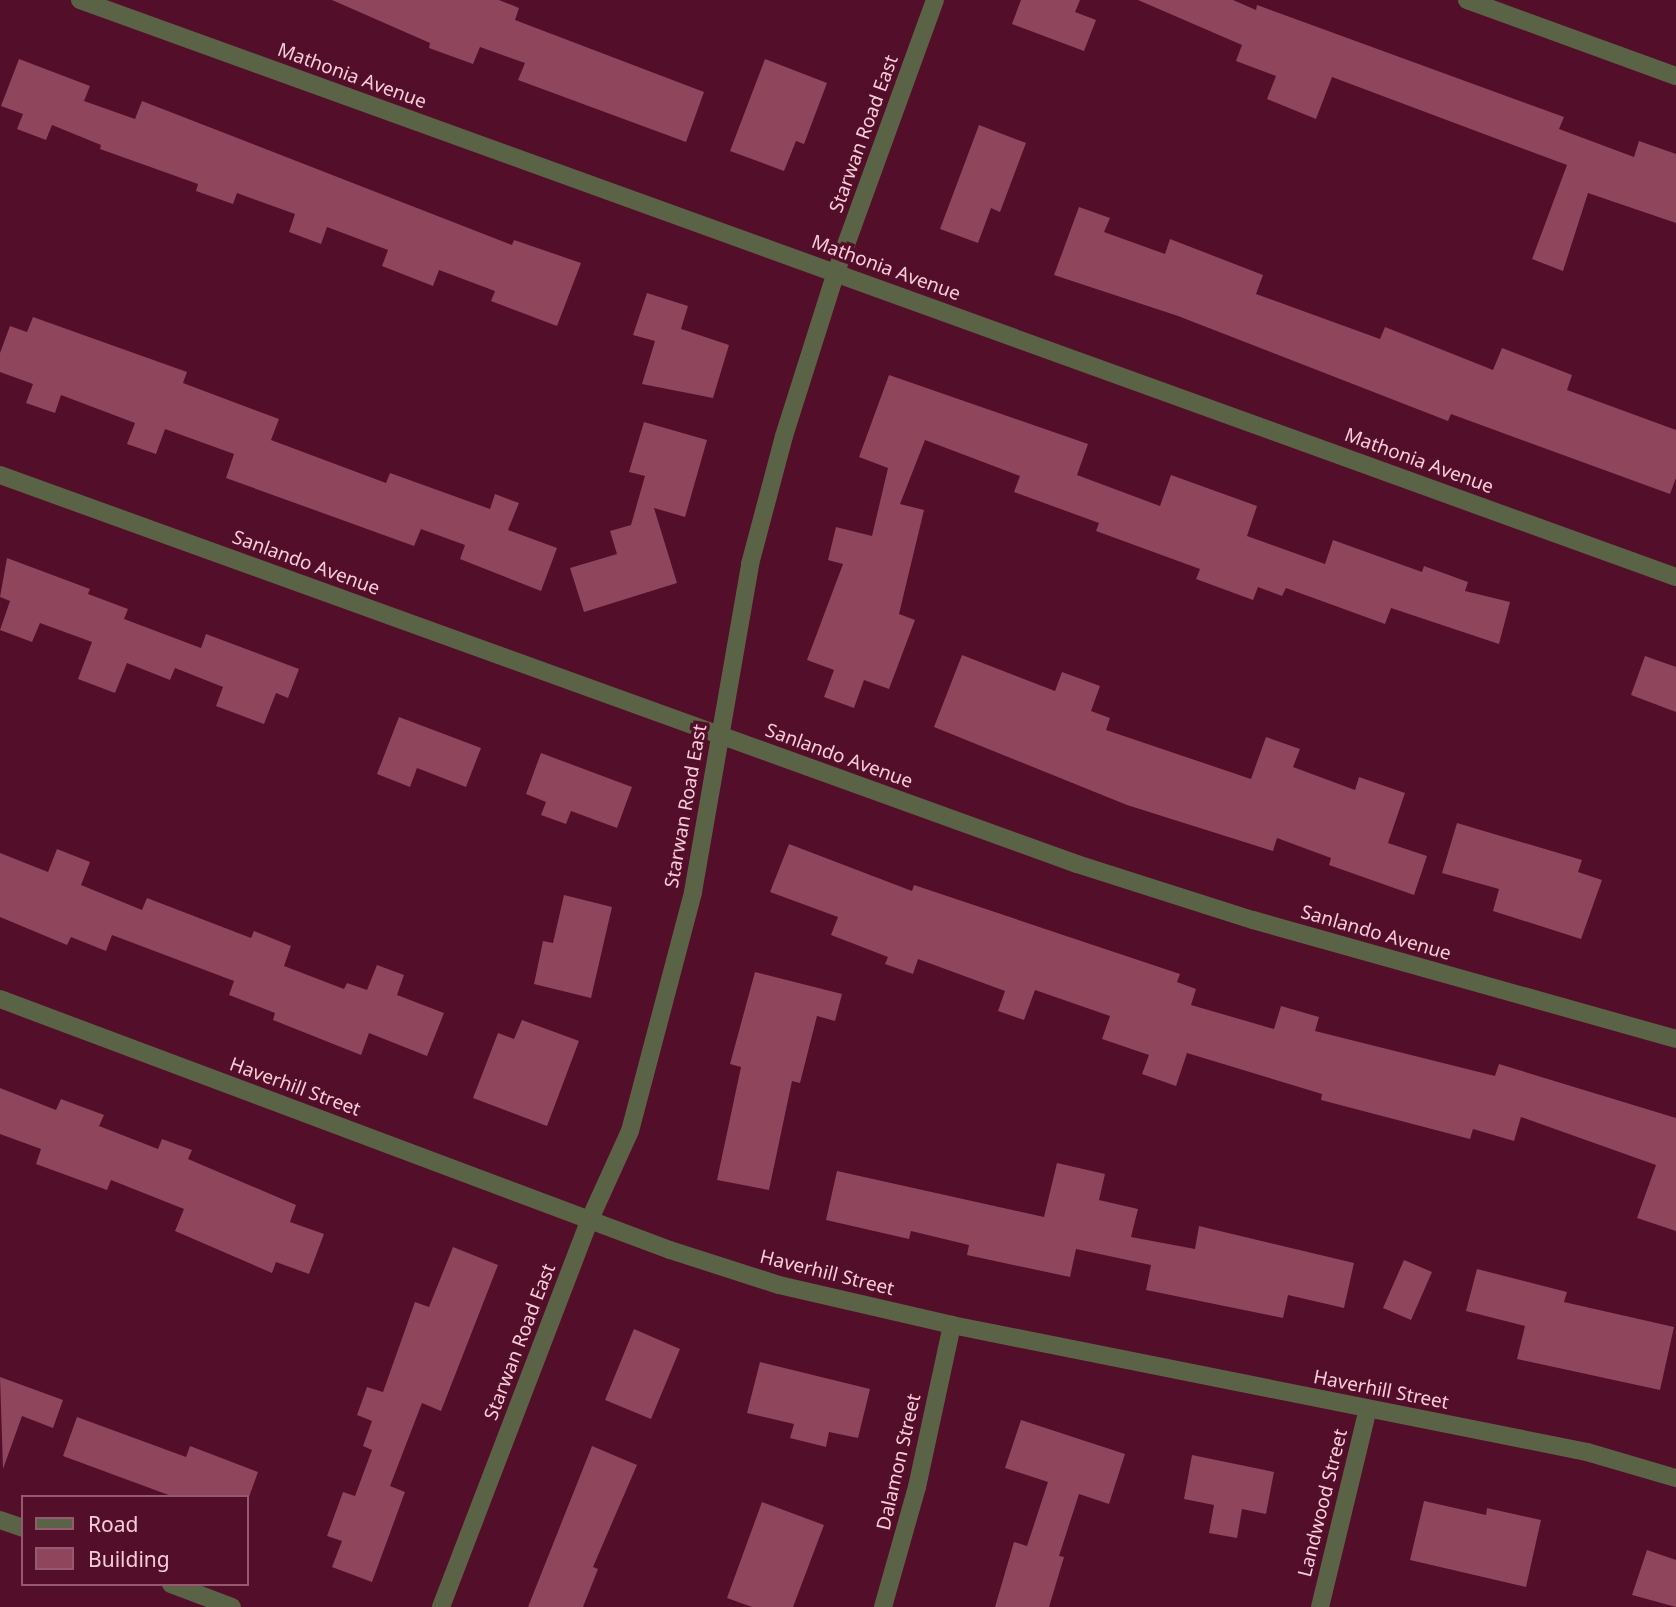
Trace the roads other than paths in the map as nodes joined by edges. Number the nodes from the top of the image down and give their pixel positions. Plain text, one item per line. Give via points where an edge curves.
1 (80, 0) edge
2 (935, 0) edge
3 (1467, 0) edge
4 (1676, 76) edge
5 (836, 272) junction
6 (0, 475) edge
7 (1676, 577) edge
8 (719, 735) junction
9 (0, 999) edge
10 (1676, 1039) edge
11 (590, 1219) junction
12 (952, 1325) junction
13 (1368, 1409) junction
14 (1676, 1478) edge
15 (0, 1520) edge
16 (21, 1527) edge
17 (177, 1586) edge
18 (232, 1607) edge
19 (441, 1607) edge
20 (883, 1607) edge
21 (1320, 1607) edge

1 - 5 street, Mathonia Avenue
2 - 5 street, Starwan Road East
3 - 4 street
5 - 7 street, Mathonia Avenue
5 - 8 street, Starwan Road East via 784,436 750,564
6 - 8 street, Sanlando Avenue
8 - 10 street, Sanlando Avenue via 1077,864 1253,920
8 - 11 street, Starwan Road East via 693,892 663,1020 630,1131
9 - 11 street, Haverhill Street
11 - 12 street, Haverhill Street via 779,1285
11 - 19 street, Starwan Road East
12 - 13 street, Haverhill Street
12 - 20 street, Dalamon Street via 917,1487
13 - 14 street, Haverhill Street via 1587,1452
13 - 21 street, Landwood Street
15 - 16 street
17 - 18 street

